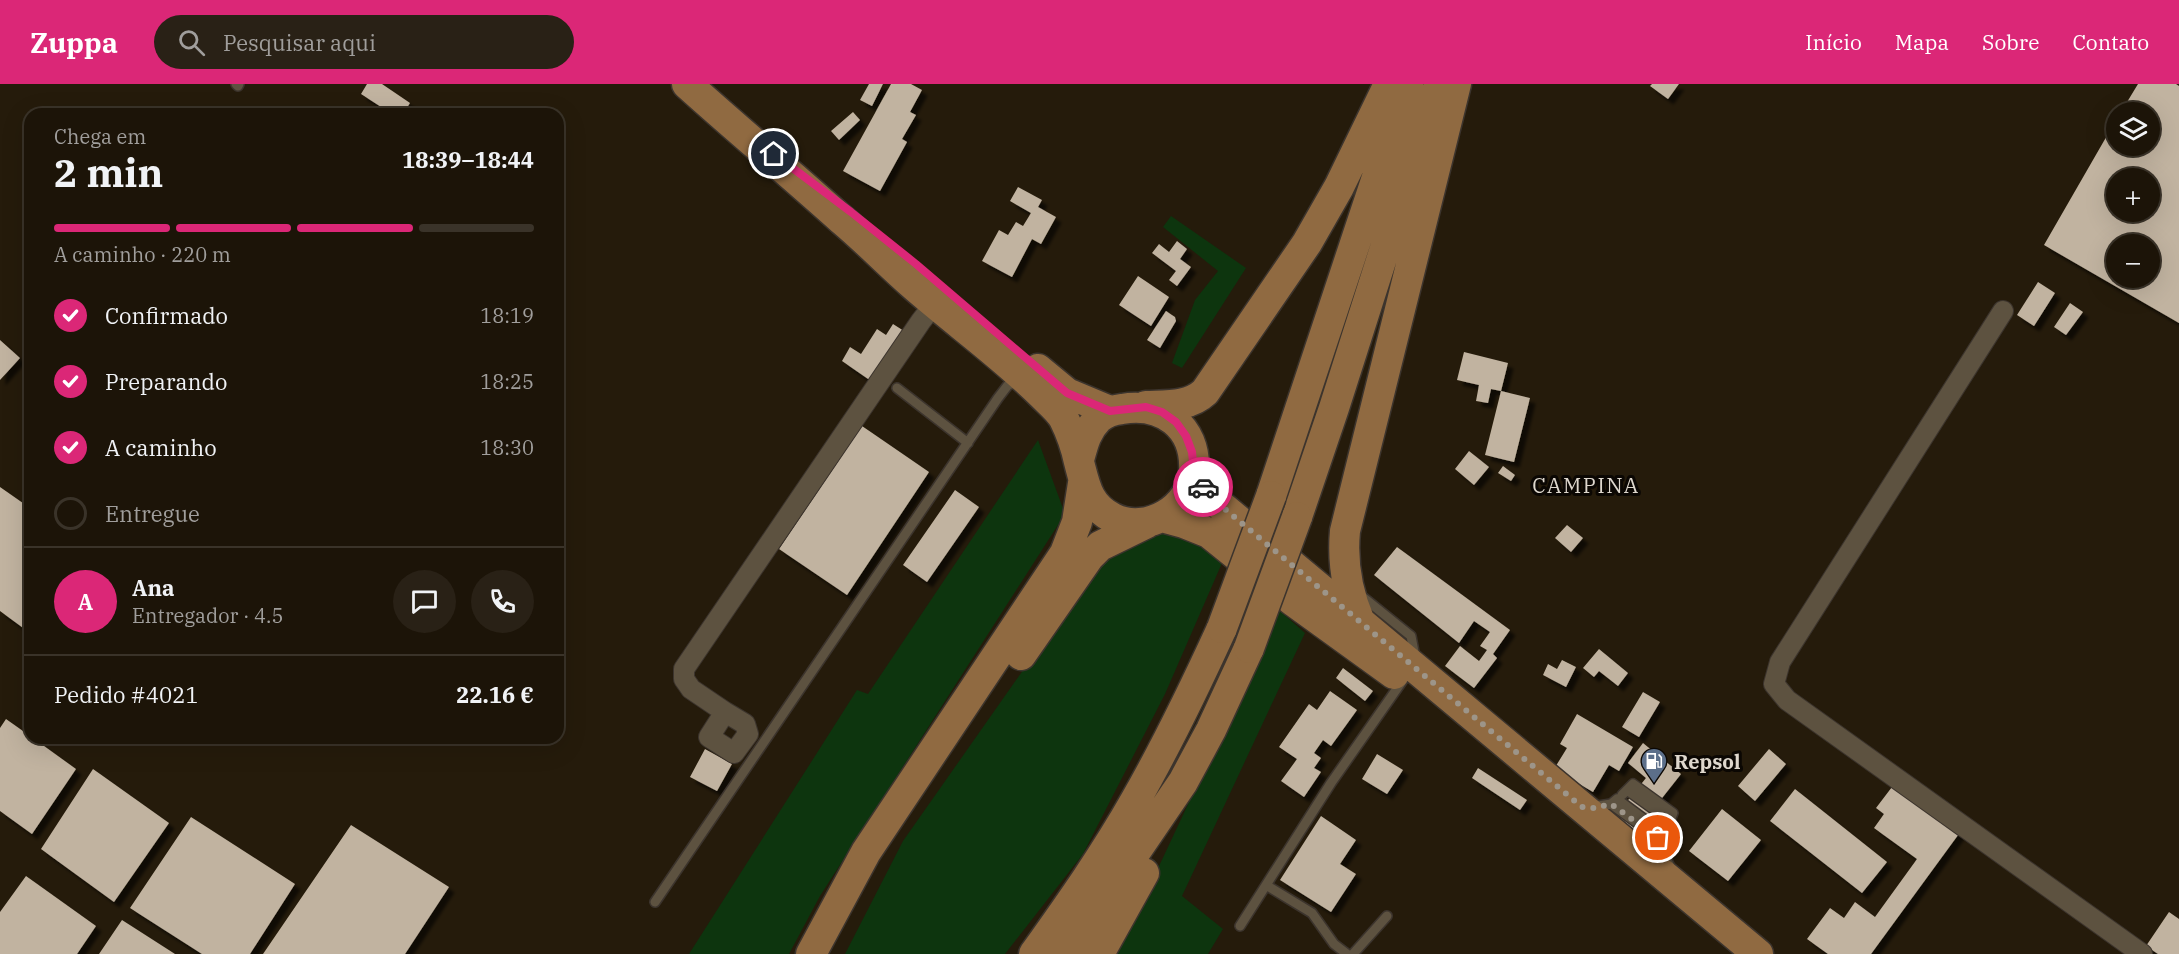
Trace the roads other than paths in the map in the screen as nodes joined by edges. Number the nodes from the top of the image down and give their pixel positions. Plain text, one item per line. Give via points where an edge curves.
1 (687, 84) edge
2 (1389, 84) edge
3 (1408, 84) edge
4 (1437, 84) edge
5 (1456, 84) edge
6 (717, 111) junction
7 (935, 303) junction
8 (2003, 311) dead end
9 (1007, 373) junction
10 (897, 388) dead end
11 (998, 398) junction
12 (1119, 409) junction
13 (968, 443) junction
14 (1081, 471) junction
15 (1194, 471) junction
16 (1154, 520) junction
17 (1348, 586) junction
18 (1360, 622) junction
19 (1411, 675) junction
20 (725, 712) dead end
21 (1211, 730) junction
22 (1619, 797) junction
23 (1582, 807) junction
24 (1669, 825) junction
25 (1667, 848) junction
26 (1668, 863) junction
27 (1266, 885) junction
28 (1682, 891) junction
29 (655, 902) dead end
30 (1709, 914) junction
31 (1387, 916) dead end
32 (1240, 926) dead end
33 (1738, 944) edge
34 (811, 954) edge
35 (832, 954) edge
36 (1034, 954) edge
37 (1066, 954) edge
38 (1099, 954) edge
39 (1347, 954) edge
40 (1353, 954) edge
41 (1758, 954) edge
42 (2142, 954) edge

1 - 6 main road
2 - 12 main road via 1340,187 1307,243 1205,392 1186,403
3 - 36 main road, bridge via 1271,496 1222,628 1134,802
4 - 21 main road, bridge via 1297,517 1249,648
5 - 17 main road via 1346,531
6 - 7 main road
6 - 12 main road via 851,212 1067,393
7 - 9 main road
7 - 20 street via 684,669 684,679 691,689
8 - 42 street via 1780,662 1774,684 1787,700
9 - 11 lane
9 - 11 lane via 1018,382 1008,385
9 - 14 main road via 1063,417
10 - 13 lane
11 - 13 lane
12 - 14 main road via 1099,417 1091,427 1085,438
12 - 15 main road via 1146,407 1176,422 1192,452
13 - 29 lane
14 - 16 main road via 1099,508 1113,518 1130,523
14 - 34 main road via 1077,522 1065,553 866,852
15 - 16 main road via 1182,500
15 - 18 main road via 1214,500
16 - 19 main road via 1184,523 1209,533 1293,601
16 - 35 main road via 1100,546 1089,557 942,770 886,857
17 - 18 main road
17 - 19 lane via 1411,636
18 - 19 main road
19 - 23 main road
19 - 27 lane via 1331,783
19 - 30 main road
21 - 37 main road via 1158,822
21 - 38 main road via 1171,825
22 - 23 lane via 1594,808
22 - 24 lane
22 - 24 lane via 1633,784 1673,813
22 - 25 lane via 1663,832
22 - 26 lane via 1658,838
23 - 28 main road
24 - 25 lane
25 - 26 lane
26 - 28 lane
27 - 32 lane
27 - 39 lane via 1312,913 1334,944
28 - 30 main road
30 - 33 main road
31 - 40 lane
33 - 41 main road

